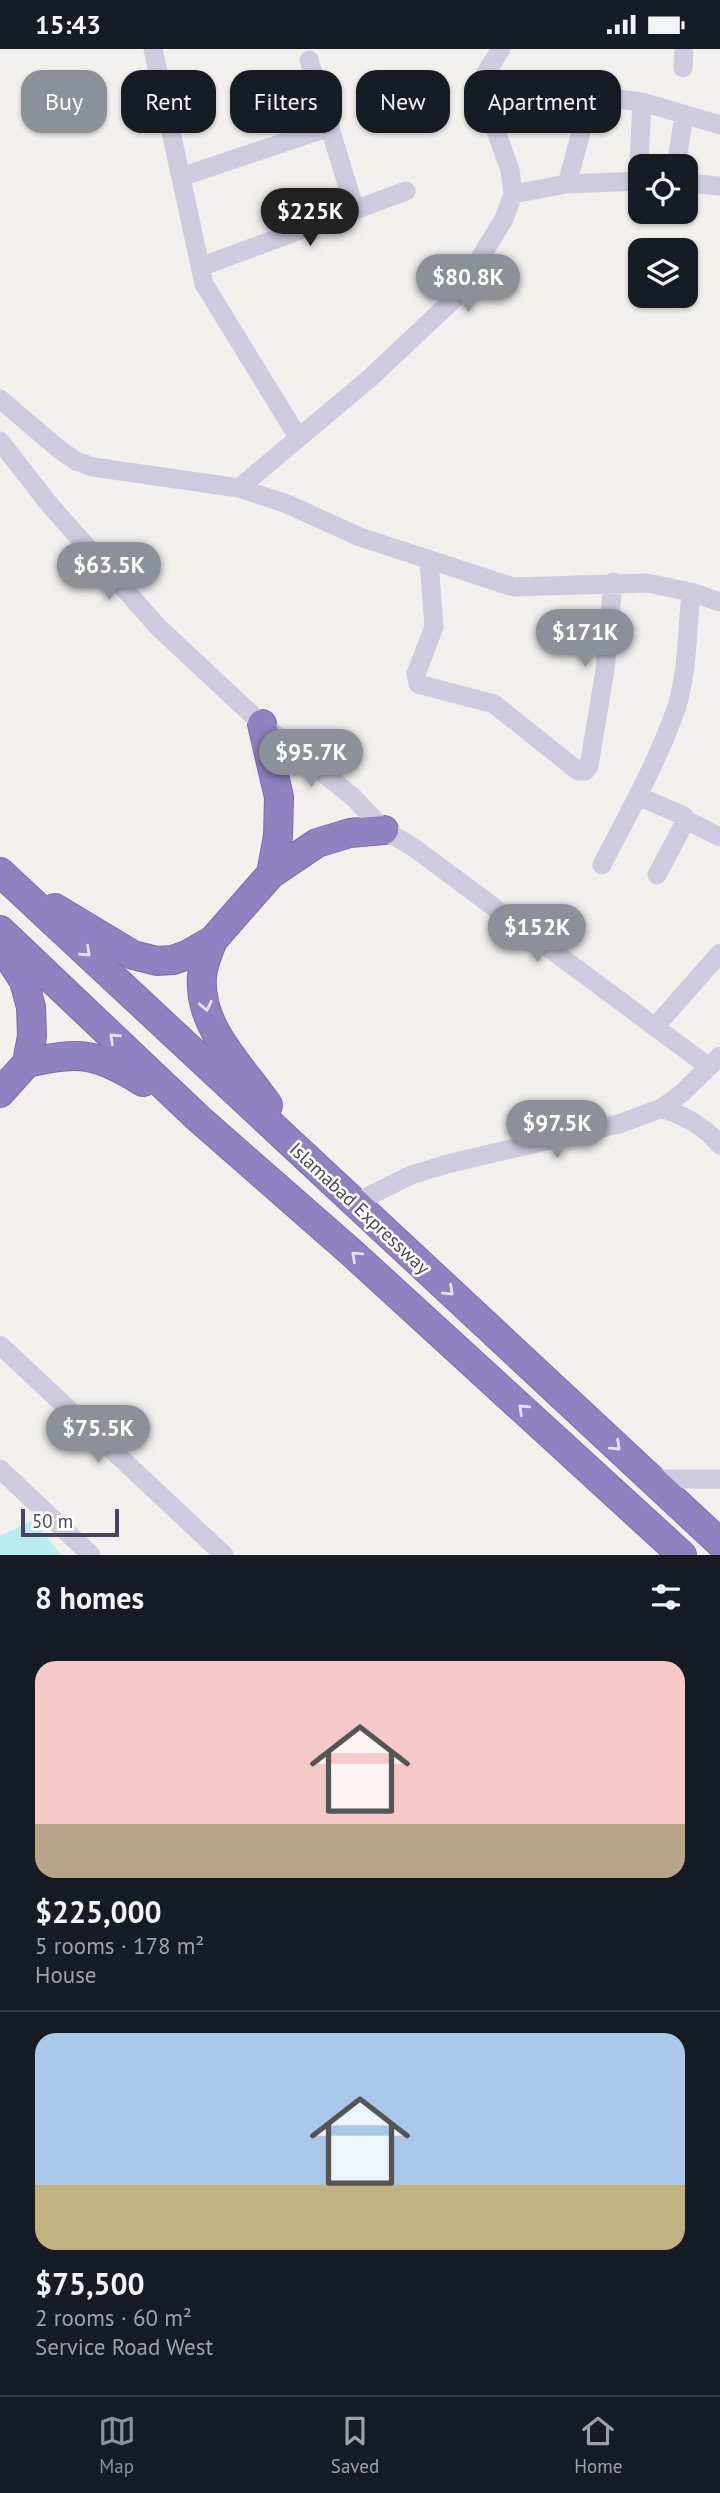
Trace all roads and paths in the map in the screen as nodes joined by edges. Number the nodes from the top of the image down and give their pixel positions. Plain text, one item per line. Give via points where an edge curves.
1 (153, 49) edge
2 (501, 49) edge
3 (309, 60) dead end
4 (312, 70) edge
5 (642, 102) junction
6 (684, 116) junction
7 (720, 125) edge
8 (312, 133) edge
9 (332, 133) edge
10 (640, 154) edge
11 (678, 154) edge
12 (181, 177) junction
13 (628, 181) edge
14 (567, 184) junction
15 (698, 184) edge
16 (720, 186) edge
17 (406, 191) dead end
18 (513, 194) junction
19 (355, 210) junction
20 (200, 267) junction
21 (0, 399) edge
22 (298, 437) junction
23 (0, 441) edge
24 (239, 488) junction
25 (429, 561) junction
26 (613, 582) junction
27 (691, 592) junction
28 (720, 601) edge
29 (262, 724) junction
30 (638, 796) junction
31 (686, 820) junction
32 (384, 830) junction
33 (720, 837) edge
34 (602, 865) dead end
35 (271, 874) junction
36 (657, 875) dead end
37 (4, 876) edge
38 (0, 930) edge
39 (213, 940) junction
40 (0, 945) edge
41 (720, 953) edge
42 (655, 1027) junction
43 (715, 1062) edge
44 (27, 1063) junction
45 (0, 1093) edge
46 (662, 1108) junction
47 (198, 1118) junction
48 (720, 1145) edge
49 (300, 1152) junction
50 (355, 1203) junction
51 (0, 1345) edge
52 (0, 1469) edge
53 (651, 1479) junction
54 (720, 1479) edge
55 (720, 1543) edge
56 (92, 1555) edge
57 (224, 1555) edge
58 (682, 1555) edge

1 - 12 street
2 - 18 street via 481,89 510,170
3 - 4 street
5 - 6 street
5 - 10 street
5 - 14 street via 599,96 590,99
6 - 7 street
6 - 11 street
8 - 12 street
9 - 19 street
12 - 20 street
13 - 14 street
14 - 18 street
15 - 16 street
17 - 19 street
18 - 22 street via 504,219 456,297 370,378
19 - 20 street
20 - 22 street via 204,284
21 - 24 street via 76,461
22 - 24 street
23 - 29 street via 48,504 158,627
24 - 25 street
25 - 26 street via 513,587
25 - 26 street via 434,627 416,674 418,684 494,704 578,771 589,766
26 - 27 street
27 - 28 street
27 - 30 street via 677,707
29 - 32 street via 353,797
29 - 35 highway via 278,797 278,836
30 - 31 street
30 - 34 street
31 - 33 street
31 - 36 street
32 - 35 highway via 350,833 317,843
32 - 42 street
35 - 39 highway
37 - 39 highway via 132,955 173,960
37 -> 49 highway, Islamabad Expressway
47 -> 38 highway, Islamabad Expressway
39 -> 49 highway via 202,976 208,1017
40 - 44 highway via 24,981 31,1007
41 - 42 street
42 - 43 street
43 - 46 street
44 - 45 highway
44 - 47 highway via 76,1055 102,1058
46 - 48 street via 707,1129
46 - 50 street via 619,1124 411,1175
58 -> 47 highway, Islamabad Expressway
49 - 50 highway, Islamabad Expressway
50 -> 53 highway, Islamabad Expressway
51 - 57 street
52 - 56 street
53 - 54 street
53 - 55 highway, Islamabad Expressway

